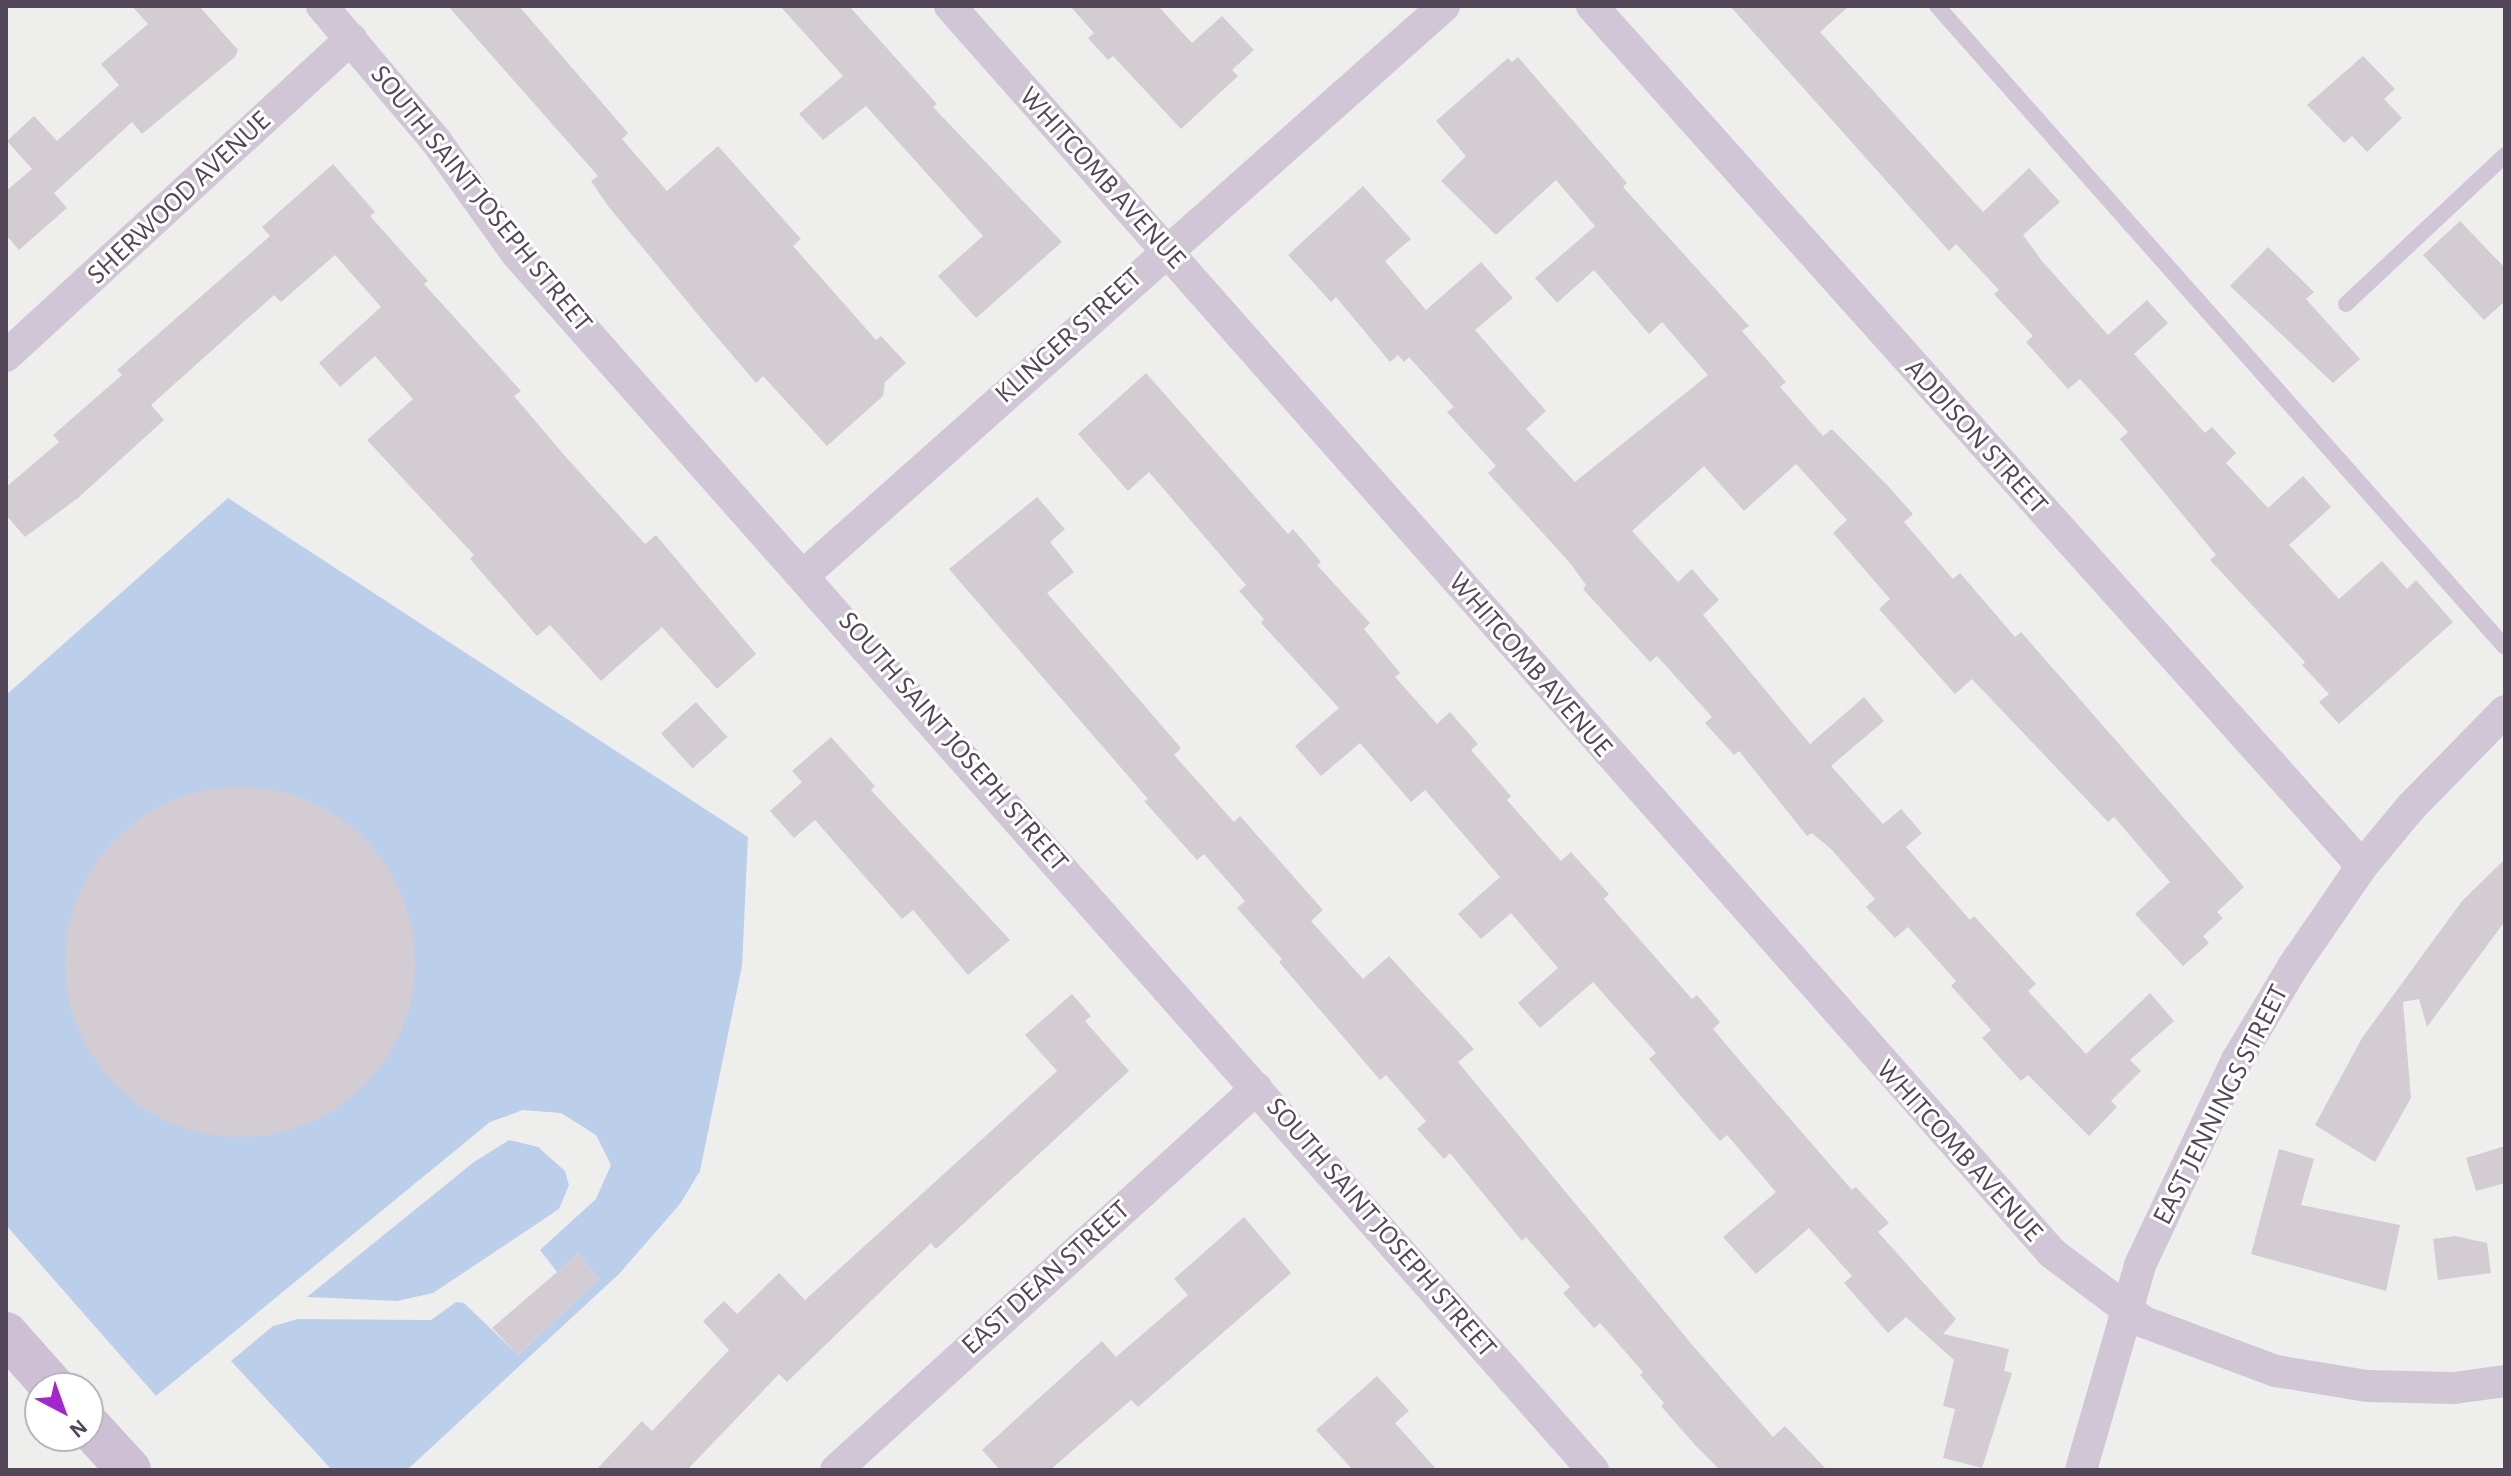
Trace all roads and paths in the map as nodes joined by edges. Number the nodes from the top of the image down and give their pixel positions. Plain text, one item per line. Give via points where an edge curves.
1 (322, 6) edge
2 (950, 6) edge
3 (1444, 6) edge
4 (1592, 6) edge
5 (1937, 6) edge
6 (351, 39) junction
7 (2505, 155) edge
8 (1166, 250) junction
9 (2346, 304) dead end
10 (6, 356) edge
11 (805, 574) junction
12 (2505, 647) edge
13 (2505, 711) edge
14 (2362, 866) junction
15 (1257, 1088) junction
16 (2125, 1308) junction
17 (6, 1334) edge
18 (40, 1372) edge
19 (2505, 1381) edge
20 (104, 1443) edge
21 (129, 1470) edge
22 (836, 1470) edge
23 (1593, 1470) edge
24 (2081, 1470) edge

1 - 6 street, SOUTH SAINT JOSEPH STREET
2 - 8 street, WHITCOMB AVENUE
3 - 8 street, KLINGER STREET
4 - 14 street, ADDISON STREET
5 - 12 lane
6 - 10 street, SHERWOOD AVENUE
6 - 11 street, SOUTH SAINT JOSEPH STREET via 436,141 517,254
7 - 9 lane
8 - 11 street, KLINGER STREET
8 - 16 street, WHITCOMB AVENUE via 2012,1214 2052,1253
11 - 15 street, SOUTH SAINT JOSEPH STREET
13 - 14 street, EAST JENNINGS STREET
14 - 16 street, EAST JENNINGS STREET via 2237,1060 2190,1152
15 - 22 street, EAST DEAN STREET
15 - 23 street, SOUTH SAINT JOSEPH STREET
16 - 19 street, WHITCOMB AVENUE via 2144,1322 2220,1353 2326,1382 2454,1388
16 - 24 street, EAST JENNINGS STREET
17 - 18 street
20 - 21 street

